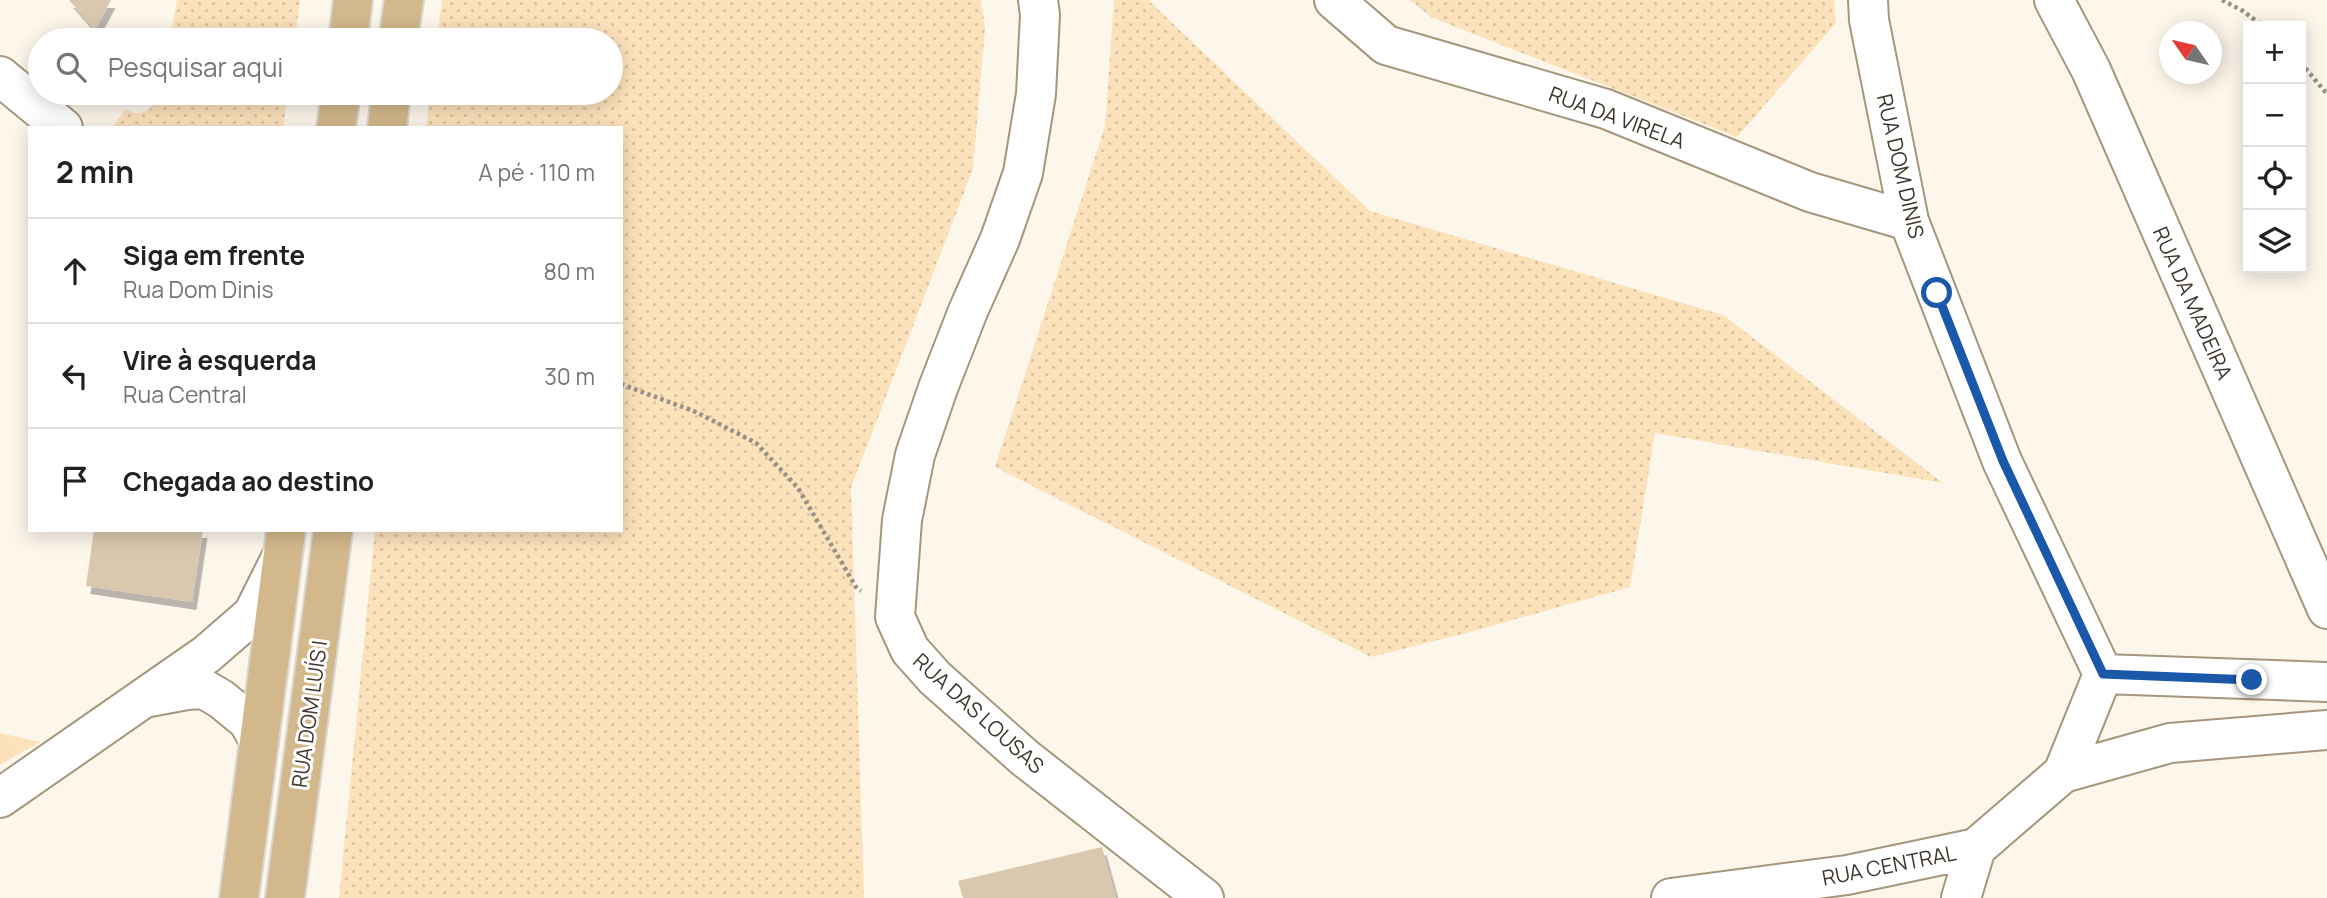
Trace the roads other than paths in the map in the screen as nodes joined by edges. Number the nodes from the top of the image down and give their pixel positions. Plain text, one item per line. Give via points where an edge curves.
1 (353, 0) edge
2 (404, 0) edge
3 (1038, 0) edge
4 (1334, 0) edge
5 (1868, 0) edge
6 (2054, 0) edge
7 (350, 28) edge
8 (400, 28) edge
9 (0, 76) edge
10 (28, 99) edge
11 (35, 105) edge
12 (340, 105) edge
13 (390, 105) edge
14 (61, 126) edge
15 (337, 126) edge
16 (387, 126) edge
17 (1909, 221) junction
18 (333, 532) edge
19 (284, 542) edge
20 (2327, 609) edge
21 (2103, 674) junction
22 (2327, 682) edge
23 (147, 697) junction
24 (2327, 730) edge
25 (259, 741) junction
26 (2063, 773) junction
27 (0, 798) edge
28 (1976, 848) junction
29 (239, 898) edge
30 (285, 898) edge
31 (1204, 898) edge
32 (1671, 898) edge
33 (1961, 898) edge

1 - 7 main road
2 - 8 main road
3 - 31 street, RUA DAS LOUSAS via 1037,94 1023,173 915,455 902,520 895,617 910,650 934,678 1025,758
4 - 17 street, RUA DA VIRELA via 1386,45 1606,109 1810,192
5 - 17 street, RUA DOM DINIS
6 - 20 street, RUA DA MADEIRA via 2091,70
9 - 10 street
11 - 14 street
12 - 15 main road
13 - 16 main road
17 - 21 street, RUA DOM DINIS via 2003,461
18 - 30 main road, RUA DOM LUÍS I
19 - 23 street via 253,614
19 - 25 main road
21 - 22 street
21 - 26 street
23 - 25 street via 204,689 248,721
23 - 27 street
24 - 26 street, RUA CENTRAL via 2170,743
25 - 29 main road
26 - 28 street, RUA CENTRAL
28 - 32 street, RUA CENTRAL via 1847,875
28 - 33 street

